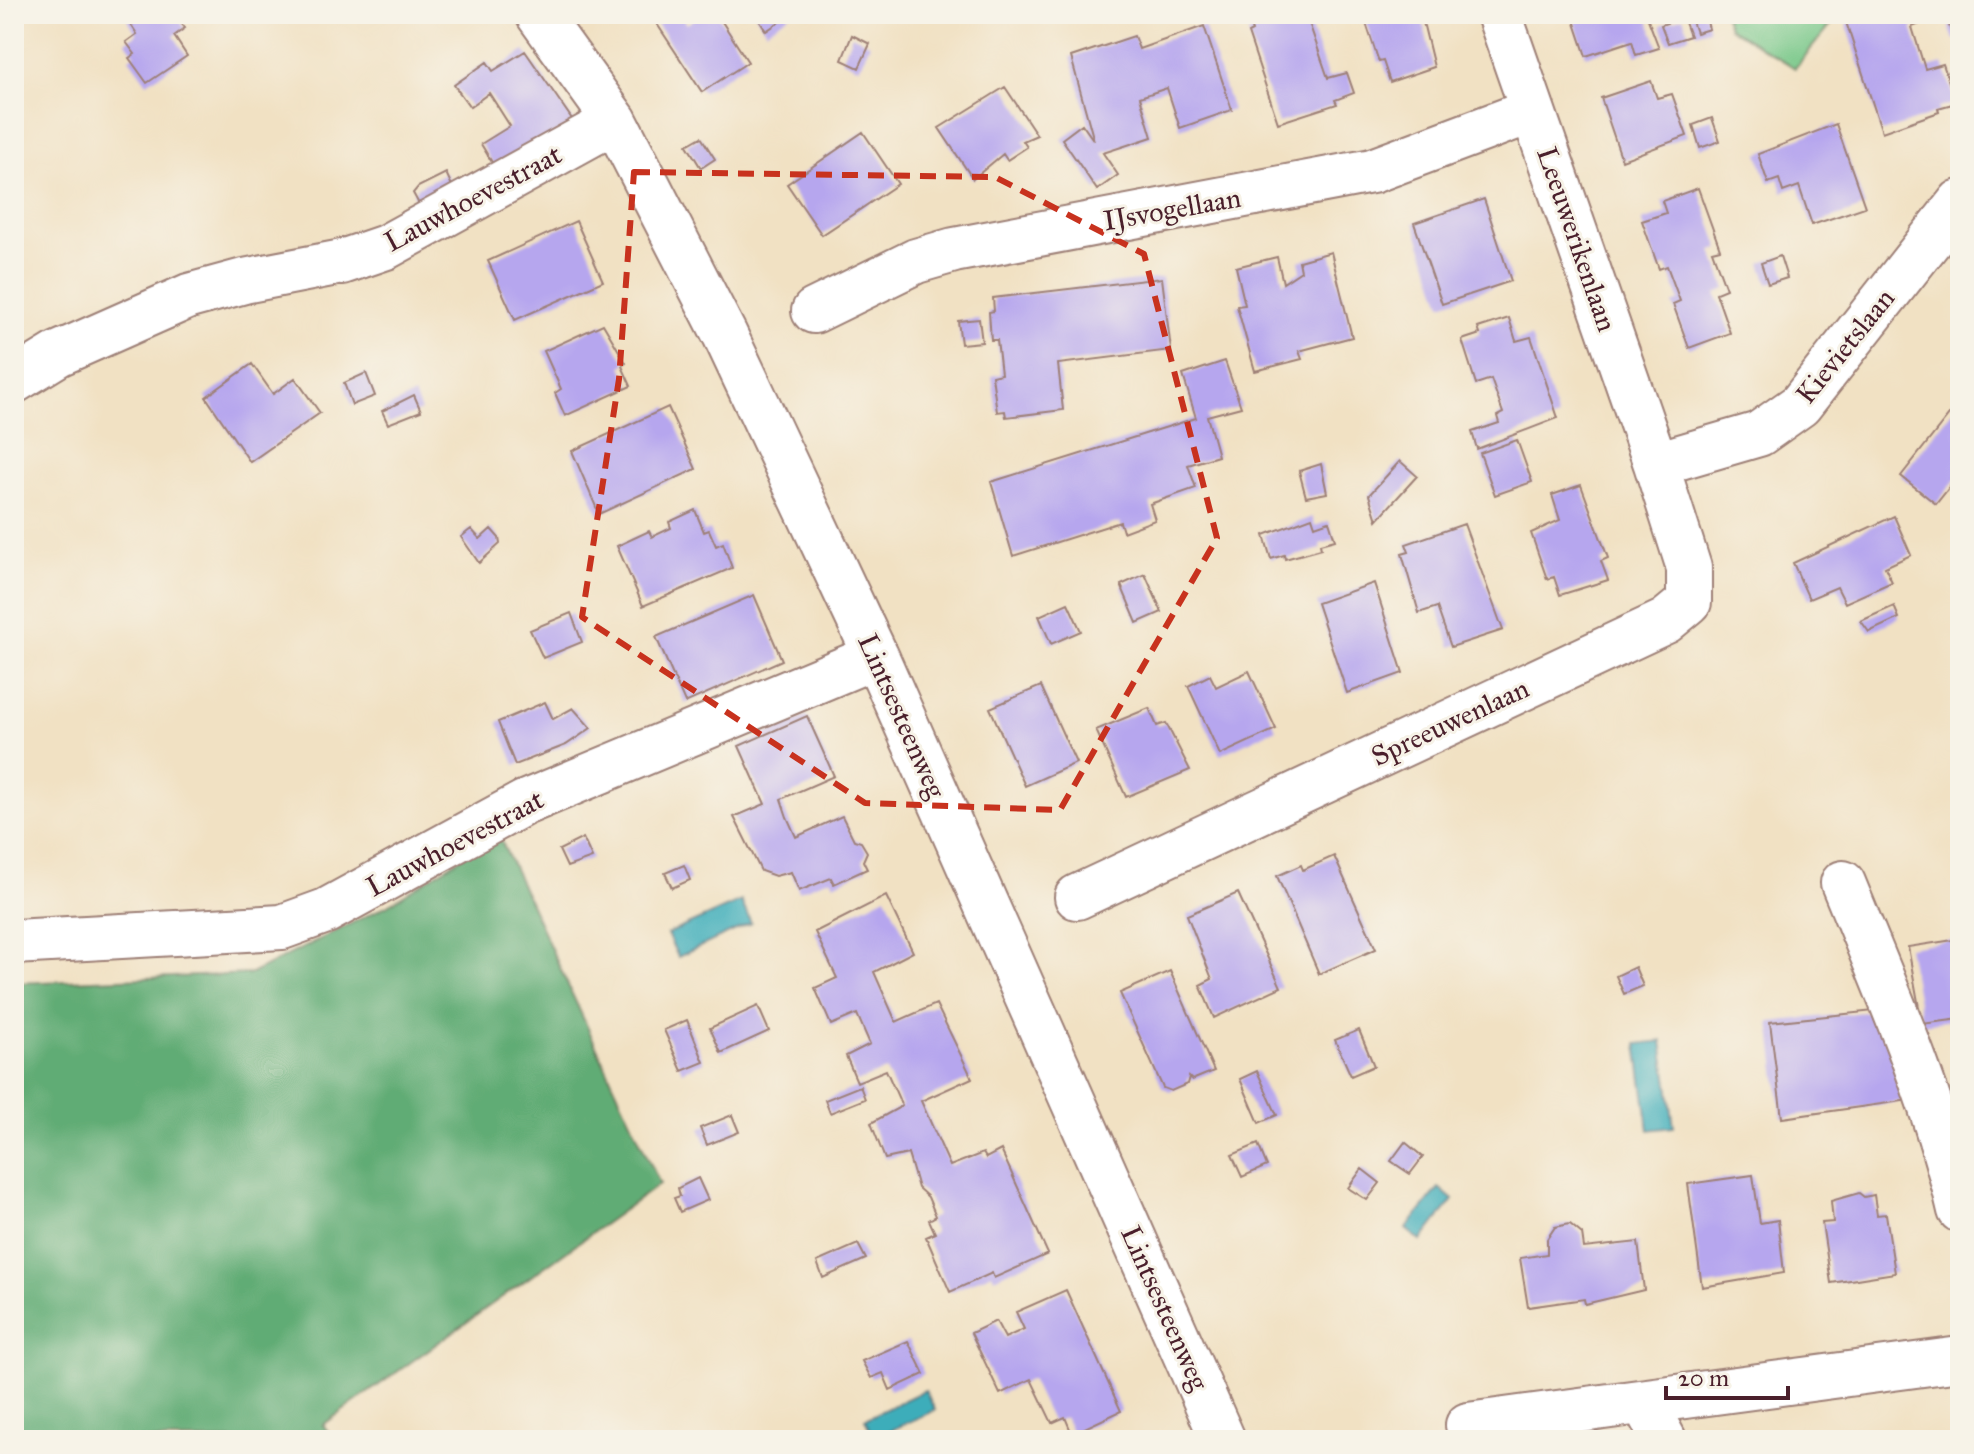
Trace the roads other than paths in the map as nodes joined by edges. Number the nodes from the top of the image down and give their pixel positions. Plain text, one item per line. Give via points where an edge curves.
1 (538, 14) edge
2 (1499, 14) edge
3 (1532, 111) junction
4 (615, 121) junction
5 (1960, 202) edge
6 (814, 311) dead end
7 (14, 381) edge
8 (1656, 464) junction
9 (876, 656) junction
10 (1843, 883) dead end
11 (1077, 897) dead end
12 (14, 942) edge
13 (1960, 1210) edge
14 (1960, 1359) edge
15 (1654, 1422) edge
16 (1468, 1425) dead end
17 (1223, 1440) edge

1 - 4 street, Lintsesteenweg
2 - 3 street, Leeuwerikenlaan
3 - 6 street, IJsvogellaan via 1372,171 954,250 916,261
3 - 8 street, Leeuwerikenlaan
4 - 7 street, Lauwhoevestraat via 386,247 189,296 58,354
4 - 9 street, Lintsesteenweg via 725,335
5 - 8 street, Kievietslaan via 1800,405 1759,434
8 - 11 street, Spreeuwenlaan via 1689,568 1689,602 1666,621
9 - 12 street, Lauwhoevestraat via 524,803 326,911 282,927
9 - 17 street, Lintsesteenweg
10 - 13 street via 1944,1141
14 - 15 street
15 - 16 street

